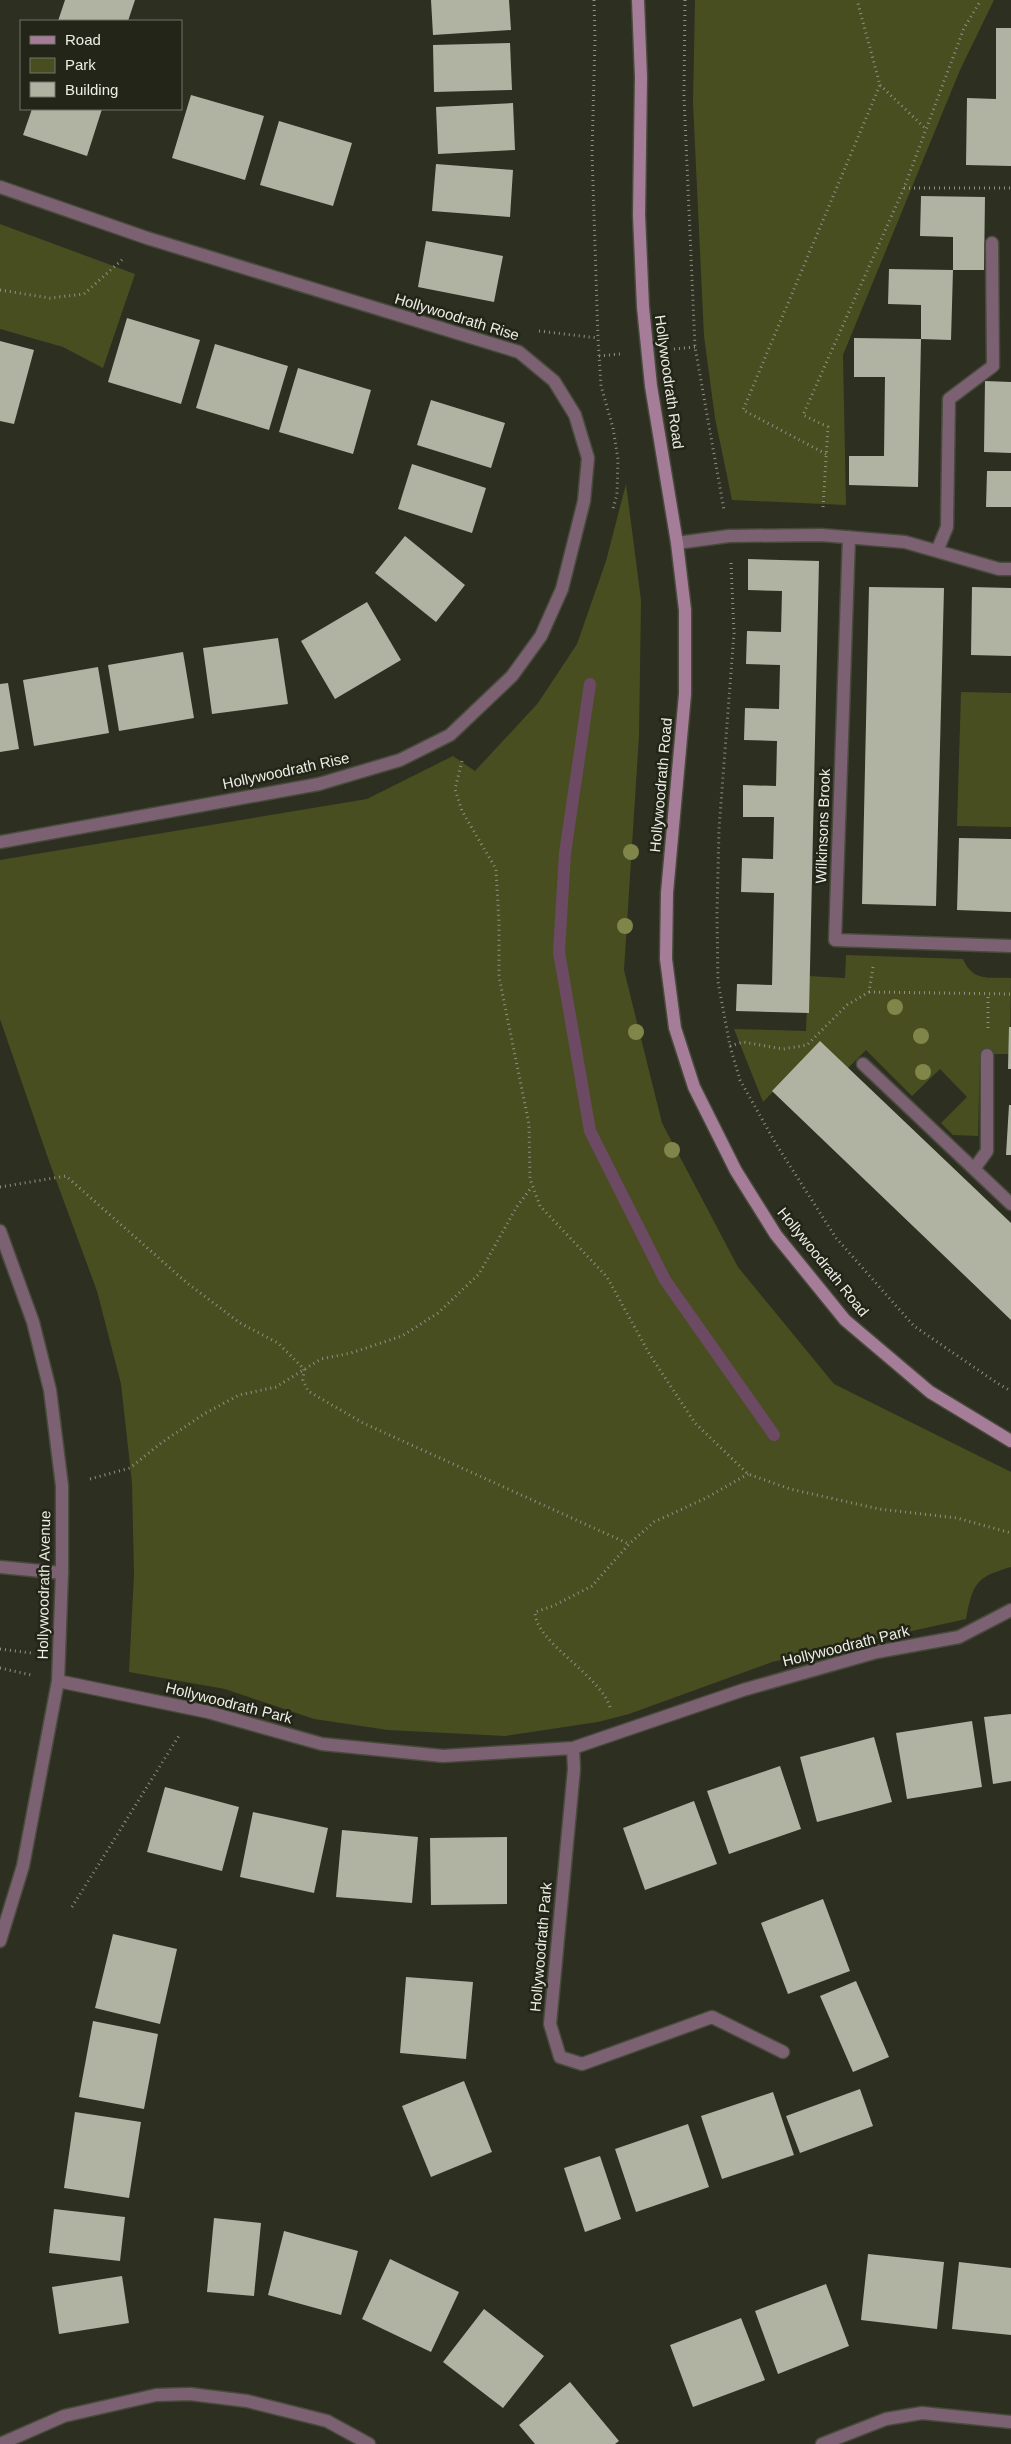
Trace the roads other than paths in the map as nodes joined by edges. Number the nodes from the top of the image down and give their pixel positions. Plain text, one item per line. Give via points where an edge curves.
1 (638, 0) edge
2 (0, 187) edge
3 (992, 243) dead end
4 (849, 537) junction
5 (677, 543) junction
6 (937, 551) junction
7 (1011, 569) edge
8 (0, 842) edge
9 (1011, 946) edge
10 (987, 1055) road end
11 (864, 1064) dead end
12 (974, 1169) junction
13 (1011, 1204) edge
14 (0, 1231) edge
15 (1011, 1441) edge
16 (0, 1567) edge
17 (62, 1573) junction
18 (1011, 1610) edge
19 (58, 1681) junction
20 (573, 1748) junction
21 (0, 1941) edge
22 (783, 2052) dead end
23 (1011, 2422) edge
24 (0, 2444) edge
25 (369, 2444) edge
26 (822, 2444) edge

1 - 5 main road, Hollywoodrath Road via 641,77 639,215 643,307 651,386
2 - 8 street, Hollywoodrath Rise via 147,238 520,352 554,381 575,415 588,458 584,502 562,589 542,636 512,676 450,735 400,760 319,784
3 - 6 street via 993,366 949,399 947,527
4 - 5 street via 821,534 729,536
4 - 6 street via 906,542
4 - 9 street, Wilkinsons Brook via 836,940
5 - 15 main road, Hollywoodrath Road via 686,610 685,694 667,893 666,959 675,1028 694,1087 736,1170 776,1235 845,1320 930,1392
6 - 7 street via 999,569
10 - 12 street via 987,1151
11 - 12 street
12 - 13 street
14 - 17 street, Hollywoodrath Avenue via 33,1322 50,1390 62,1486
16 - 17 street
17 - 19 street, Hollywoodrath Avenue
18 - 20 street, Hollywoodrath Park via 959,1637 876,1652 743,1690
19 - 20 street, Hollywoodrath Park via 194,1710 322,1744 442,1756
19 - 21 street, Hollywoodrath Avenue via 23,1866
20 - 22 street, Hollywoodrath Park via 574,1769 550,2024 560,2057 582,2064 712,2017
23 - 26 street via 922,2413 886,2419
24 - 25 street via 64,2416 156,2395 190,2394 247,2401 327,2421

